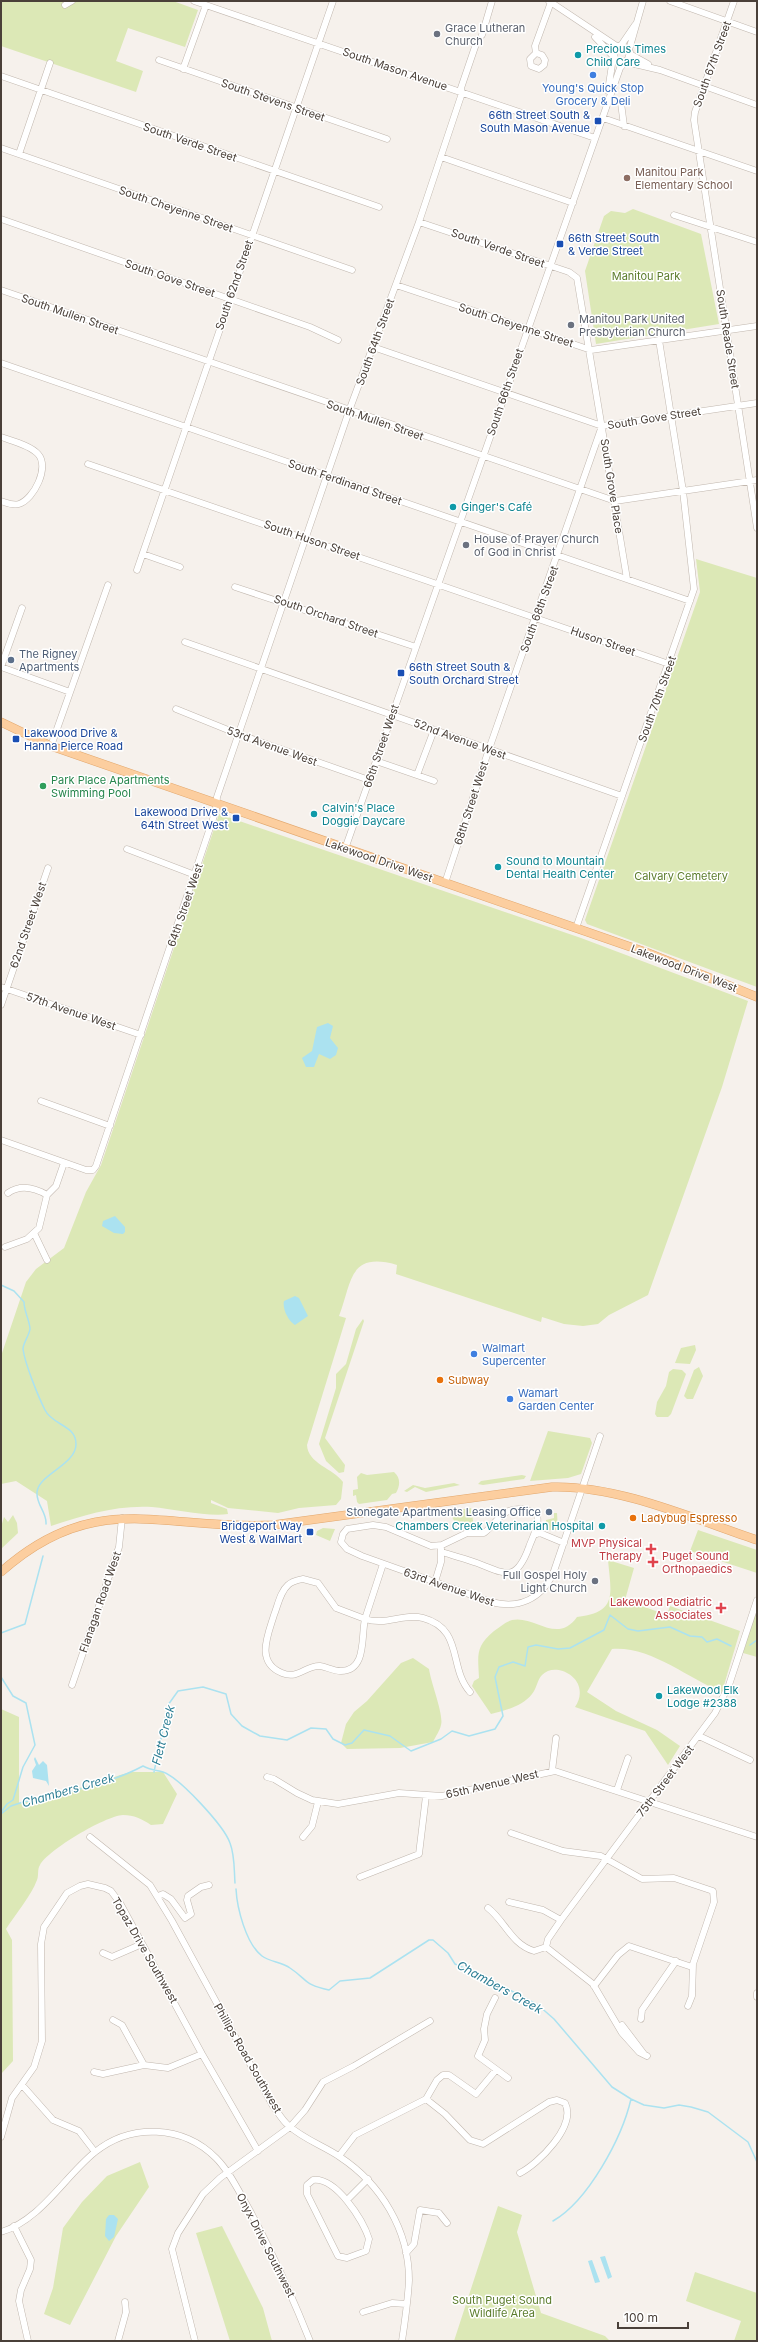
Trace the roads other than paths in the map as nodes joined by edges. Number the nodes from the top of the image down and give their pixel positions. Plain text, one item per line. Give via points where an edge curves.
1 (72, 1) edge
2 (194, 1) edge
3 (333, 1) edge
4 (492, 1) edge
5 (550, 1) edge
6 (643, 1) edge
7 (670, 1) edge
8 (734, 1) edge
9 (65, 5) dead end
10 (206, 5) junction
11 (575, 20) junction
12 (727, 21) junction
13 (634, 25) junction
14 (757, 32) edge
15 (482, 35) dead end
16 (477, 42) dead end
17 (318, 43) junction
18 (618, 47) junction
19 (629, 52) junction
20 (536, 53) dead end
21 (613, 57) junction
22 (159, 60) dead end
23 (625, 62) junction
24 (50, 63) dead end
25 (183, 69) junction
26 (660, 70) junction
27 (1, 76) edge
28 (703, 86) junction
29 (41, 90) junction
30 (462, 93) junction
31 (621, 103) dead end
32 (757, 105) edge
33 (296, 107) junction
34 (603, 118) junction
35 (624, 126) junction
36 (595, 138) junction
37 (387, 139) dead end
38 (1, 148) edge
39 (698, 151) junction
40 (19, 154) junction
41 (441, 158) junction
42 (274, 171) junction
43 (757, 171) edge
44 (573, 203) junction
45 (379, 207) dead end
46 (674, 215) dead end
47 (1, 219) edge
48 (419, 222) junction
49 (710, 226) junction
50 (252, 235) junction
51 (757, 242) edge
52 (550, 266) junction
53 (352, 270) dead end
54 (576, 276) joint
55 (396, 284) junction
56 (1, 290) edge
57 (230, 298) junction
58 (757, 326) edge
59 (727, 329) junction
60 (527, 330) junction
61 (338, 340) dead end
62 (659, 340) junction
63 (373, 347) junction
64 (591, 350) junction
65 (208, 361) junction
66 (1, 363) edge
67 (505, 393) junction
68 (757, 403) edge
69 (739, 406) junction
70 (349, 411) junction
71 (671, 415) junction
72 (186, 426) junction
73 (602, 426) junction
74 (1, 437) edge
75 (483, 457) junction
76 (88, 464) dead end
77 (327, 476) junction
78 (754, 480) edge
79 (164, 489) junction
80 (581, 490) junction
81 (683, 491) junction
82 (1, 501) edge
83 (615, 501) junction
84 (460, 522) junction
85 (757, 528) edge
86 (306, 538) junction
87 (143, 554) junction
88 (558, 555) junction
89 (180, 567) dead end
90 (137, 570) dead end
91 (627, 579) junction
92 (438, 584) junction
93 (108, 585) dead end
94 (235, 587) dead end
95 (690, 601) junction
96 (284, 602) junction
97 (22, 608) dead end
98 (536, 618) junction
99 (185, 642) dead end
100 (269, 642) joint
101 (416, 647) junction
102 (669, 664) junction
103 (409, 666) joint
104 (1, 667) edge
105 (260, 668) junction
106 (70, 692) junction
107 (506, 700) joint
108 (176, 709) dead end
109 (392, 714) junction
110 (1, 722) edge
111 (434, 730) junction
112 (238, 734) junction
113 (51, 746) junction
114 (489, 749) junction
115 (376, 761) junction
116 (417, 775) junction
117 (370, 780) junction
118 (434, 781) dead end
119 (622, 796) junction
120 (216, 804) junction
121 (345, 848) junction
122 (127, 849) dead end
123 (48, 868) dead end
124 (195, 875) junction
125 (445, 883) junction
126 (576, 928) junction
127 (4, 988) edge
128 (757, 997) edge
129 (1, 1005) edge
130 (141, 1035) junction
131 (40, 1101) dead end
132 (110, 1126) junction
133 (1, 1140) edge
134 (64, 1163) junction
135 (8, 1193) dead end
136 (47, 1195) junction
137 (34, 1233) junction
138 (5, 1247) dead end
139 (47, 1260) dead end
140 (600, 1436) dead end
141 (584, 1488) junction
142 (122, 1518) junction
143 (536, 1534) junction
144 (757, 1540) edge
145 (564, 1543) junction
146 (439, 1546) junction
147 (442, 1552) junction
148 (383, 1564) junction
149 (1, 1572) edge
150 (435, 1582) junction
151 (757, 1600) edge
152 (365, 1619) junction
153 (72, 1685) dead end
154 (470, 1692) dead end
155 (699, 1736) junction
156 (556, 1738) dead end
157 (628, 1758) dead end
158 (750, 1760) dead end
159 (552, 1771) junction
160 (267, 1777) dead end
161 (617, 1790) junction
162 (426, 1796) junction
163 (318, 1802) junction
164 (649, 1802) junction
165 (511, 1833) dead end
166 (90, 1837) dead end
167 (303, 1837) dead end
168 (757, 1837) edge
169 (607, 1859) junction
170 (360, 1877) dead end
171 (209, 1885) dead end
172 (158, 1896) junction
173 (510, 1902) dead end
174 (488, 1908) dead end
175 (561, 1920) junction
176 (142, 1944) junction
177 (546, 1947) junction
178 (103, 1952) dead end
179 (676, 1961) junction
180 (692, 1967) junction
181 (594, 1986) junction
182 (757, 1993) edge
183 (757, 1997) edge
184 (495, 1998) dead end
185 (688, 2006) dead end
186 (641, 2019) dead end
187 (113, 2020) dead end
188 (430, 2021) dead end
189 (202, 2054) junction
190 (645, 2055) dead end
191 (144, 2065) junction
192 (496, 2070) junction
193 (94, 2072) dead end
194 (508, 2078) dead end
195 (22, 2085) junction
196 (426, 2099) junction
197 (290, 2127) junction
198 (1, 2137) edge
199 (258, 2151) junction
200 (95, 2152) junction
201 (338, 2156) junction
202 (228, 2173) junction
203 (520, 2173) dead end
204 (368, 2179) junction
205 (347, 2200) junction
206 (447, 2223) dead end
207 (14, 2226) junction
208 (1, 2232) edge
209 (406, 2253) junction
210 (125, 2302) dead end
211 (406, 2304) junction
212 (363, 2312) dead end
213 (28, 2341) edge
214 (118, 2341) edge
215 (196, 2341) edge
216 (310, 2341) edge
217 (402, 2341) edge

1 - 9 street
2 - 10 street, South Mason Avenue
3 - 17 street, South 62nd Street
4 - 15 street
5 - 11 street
5 - 20 street via 535,46
6 - 13 street
7 - 12 street
8 - 12 street, South 67th Street
10 - 17 street, South Mason Avenue
10 - 25 street
11 - 18 street
11 - 21 street via 607,48
12 - 14 street
12 - 28 street, South 67th Street
13 - 18 street
13 - 19 street
16 - 30 street, South 64th Street via 461,88
17 - 30 street, South Mason Avenue
17 - 33 street, South 62nd Street
18 - 19 street via 623,46
18 - 21 street via 614,50
19 - 23 street
19 - 26 street
21 - 23 street via 618,62
21 - 34 street, South 66th Street
22 - 25 street, South Stevens Street
23 - 26 street
23 - 34 street, South 66th Street via 620,68
24 - 29 street
25 - 33 street, South Stevens Street
26 - 28 street
27 - 29 street, South Verde Street
28 - 32 street
28 - 39 street, South 67th Street via 694,114
29 - 40 street
29 - 42 street, South Verde Street
30 - 36 street, South Mason Avenue
30 - 41 street, South 64th Street
31 - 35 street
33 - 37 street, South Stevens Street
33 - 42 street, South 62nd Street
34 - 35 street
34 - 36 street, South 66th Street
35 - 39 street
36 - 44 street, South 66th Street
38 - 40 street, South Cheyenne Street
39 - 43 street
39 - 49 street, South Reade Street
40 - 50 street, South Cheyenne Street
41 - 44 street
41 - 48 street, South 64th Street
42 - 45 street, South Verde Street
42 - 50 street, South 62nd Street
44 - 52 street, South 66th Street
46 - 49 street
47 - 57 street, South Gove Street
48 - 52 street, South Verde Street
48 - 55 street, South 64th Street
49 - 51 street
49 - 59 street, South Reade Street
50 - 53 street, South Cheyenne Street
50 - 57 street, South 62nd Street
52 - 54 street, South Verde Street
52 - 60 street, South 66th Street
54 - 64 street, South Grove Place
55 - 60 street, South Cheyenne Street
55 - 63 street, South 64th Street
56 - 65 street, South Mullen Street
57 - 61 street, South Gove Street
57 - 65 street, South 62nd Street
58 - 59 street, South Cheyenne Street
59 - 62 street, South Cheyenne Street
59 - 69 street, South Reade Street
60 - 64 street, South Cheyenne Street
60 - 67 street, South 66th Street
62 - 64 street, South Cheyenne Street
62 - 71 street, South 70th Street
63 - 67 street, South Gove Street
63 - 70 street, South 64th Street
64 - 73 street, South Grove Place
65 - 70 street, South Mullen Street
65 - 72 street, South 62nd Street
66 - 72 street, South Ferdinand Street
67 - 73 street, South Gove Street
67 - 75 street, South 66th Street
68 - 69 street, South Gove Street
69 - 71 street, South Gove Street
69 - 78 street, South Reade Street
70 - 75 street, South Mullen Street
70 - 77 street, South 64th Street
71 - 73 street, South Gove Street
71 - 81 street, South 70th Street
72 - 77 street, South Ferdinand Street
72 - 79 street, South 62nd Street
73 - 80 street, South 68th Street
73 - 83 street, South Grove Place
74 - 82 street via 34,450 40,455 42,465 36,486 26,500 16,505
75 - 80 street, South Mullen Street
75 - 84 street, South 66th Street
76 - 79 street, South Huson Street
77 - 84 street, South Ferdinand Street
77 - 86 street, South 64th Street
78 - 81 street, South Mullen Street
78 - 85 street, South Reade Street
79 - 86 street, South Huson Street
79 - 87 street, South 62nd Street
80 - 83 street, South Mullen Street
80 - 88 street, South 68th Street
81 - 83 street, South Mullen Street
81 - 95 street, South 70th Street via 694,585
83 - 91 street, South Grove Place
84 - 88 street, South Ferdinand Street
84 - 92 street, South 66th Street
86 - 92 street, South Huson Street
86 - 96 street, South 64th Street
87 - 89 street
87 - 90 street, South 62nd Street
88 - 91 street, South Ferdinand Street
88 - 98 street, South 68th Street
91 - 95 street, South Ferdinand Street
92 - 98 street, South Huson Street
92 - 101 street, South 66th Street
93 - 106 street
94 - 96 street, South Orchard Street
95 - 102 street, South 70th Street
96 - 100 street, South 64th Street
96 - 101 street, South Orchard Street
97 - 104 street
98 - 102 street, Huson Street
98 - 107 street, South 68th Street
99 - 105 street, 52nd Avenue West
100 - 105 street, 64th Street West
101 - 103 street, South 66th Street
102 - 119 street, South 70th Street
103 - 109 street, 66th Street West
104 - 106 street
105 - 109 street, 52nd Avenue West
105 - 112 street, 64th Street West
106 - 113 street
107 - 114 street, 68th Street West
108 - 112 street, 53rd Avenue West
109 - 111 street, 52nd Avenue West
109 - 115 street, 66th Street West
110 - 113 main road, Lakewood Drive West
111 - 114 street, 52nd Avenue West
111 - 116 street
112 - 117 street, 53rd Avenue West
112 - 120 street, 64th Street West
113 - 120 main road, Lakewood Drive West
114 - 119 street, 52nd Avenue West
114 - 125 street, 68th Street West
115 - 116 street
115 - 117 street, 66th Street West
116 - 118 street
117 - 121 street, 66th Street West
119 - 126 street, South 70th Street
120 - 121 main road, Lakewood Drive West
120 - 124 street, 64th Street West
121 - 125 main road, Lakewood Drive West
122 - 124 street
123 - 127 street, 62nd Street West
124 - 130 street, 64th Street West
125 - 126 main road, Lakewood Drive West
126 - 128 main road, Lakewood Drive West via 648,953
127 - 129 street, 62nd Street West
127 - 130 street, 57th Avenue West
130 - 132 street, 64th Street West
131 - 132 street
132 - 134 street, 64th Street West via 93,1170
133 - 134 street
134 - 136 street via 56,1186
135 - 136 street via 25,1187
136 - 137 street via 40,1225
137 - 138 street via 20,1242
137 - 139 street
140 - 141 street
141 - 142 main road via 544,1488 273,1525
141 - 144 main road via 618,1494
141 - 145 street
142 - 149 main road via 86,1524 52,1536
142 - 153 street, Flanagan Road West via 119,1547
143 - 145 street via 540,1533
143 - 146 street via 538,1518 534,1512 512,1510 497,1518 484,1533 465,1533
143 - 147 street via 522,1564 514,1571 506,1573 494,1572 475,1562
145 - 150 street, 63rd Avenue West via 553,1574 544,1588 530,1600 515,1605 491,1602
146 - 147 street
146 - 148 street, 63rd Avenue West via 426,1545 378,1525 350,1528 342,1535 341,1542 346,1549
147 - 150 street
148 - 150 street, 63rd Avenue West
148 - 152 street
151 - 155 street, 75th Street West via 726,1691
152 - 152 street via 361,1655 357,1663 347,1670 339,1671 317,1666 299,1674 287,1675 274,1669 266,1658 266,1642 280,1599 286,1587 295,1581 305,1579 316,1582 336,1608
152 - 154 street via 384,1622 417,1617 438,1626 450,1637 460,1676
155 - 158 street
155 - 164 street, 75th Street West
156 - 159 street
157 - 161 street
159 - 161 street, 65th Avenue West
159 - 162 street, 65th Avenue West via 458,1793
160 - 163 street, 65th Avenue West
161 - 164 street, 65th Avenue West
162 - 163 street, 65th Avenue West via 399,1793 352,1803
162 - 170 street via 421,1848 418,1855
163 - 167 street via 312,1826
164 - 168 street, 65th Avenue West
164 - 169 street, 75th Street West
165 - 169 street via 557,1849 598,1855
166 - 172 street, Phillips Road Southwest via 150,1885
169 - 175 street, 75th Street West
169 - 180 street via 642,1879 674,1878 708,1888 714,1895 714,1902
171 - 172 street via 188,1896 190,1914 185,1918 168,1896
172 - 197 street, Phillips Road Southwest via 273,2106
173 - 175 street via 543,1910
174 - 177 street via 524,1946 536,1951
175 - 177 street, 75th Street West via 548,1939
176 - 178 street via 112,1957
176 - 189 street, Topaz Drive Southwest
176 - 195 street, Topaz Drive Southwest via 111,1891 88,1884 67,1893 47,1921 42,1934 42,2041 34,2067
177 - 181 street
179 - 180 street
179 - 181 street via 627,1946
179 - 186 street via 642,2010
180 - 185 street via 692,1996
181 - 190 street via 599,1988 625,2030
182 - 183 street
184 - 192 street via 487,2014 485,2040 478,2054
187 - 191 street via 122,2025
188 - 197 street via 323,2082
189 - 191 street via 173,2068
189 - 199 street, Topaz Drive Southwest
191 - 193 street via 103,2074
192 - 194 street
192 - 196 street via 478,2093 449,2075 443,2075 437,2080
195 - 198 street, Topaz Drive Southwest via 12,2098
195 - 200 street via 53,2120 76,2129
196 - 201 street via 355,2135
196 - 203 street via 450,2118 470,2140 483,2144 549,2102 556,2100 565,2104 566,2122 560,2134 544,2155
197 - 199 street
197 - 201 street, Phillips Road Southwest
199 - 202 street
200 - 202 street, Onyx Drive Southwest via 122,2136 158,2131 193,2141 209,2151
200 - 207 street, Onyx Drive Southwest via 31,2215
201 - 204 street, Phillips Road Southwest
202 - 215 street via 204,2194 178,2233 172,2249
202 - 216 street, Onyx Drive Southwest via 277,2262
204 - 205 street
204 - 209 street, Phillips Road Southwest via 392,2213
205 - 205 street via 322,2181 313,2180 307,2187 306,2194 336,2253 347,2258 366,2251 369,2239
206 - 209 street via 439,2213 422,2210 418,2214 414,2244
207 - 208 street, Onyx Drive Southwest
207 - 213 street via 30,2260 30,2269 19,2301
209 - 211 street, Phillips Road Southwest via 409,2281
210 - 214 street via 126,2312
211 - 212 street via 392,2303
211 - 217 street, Phillips Road Southwest

